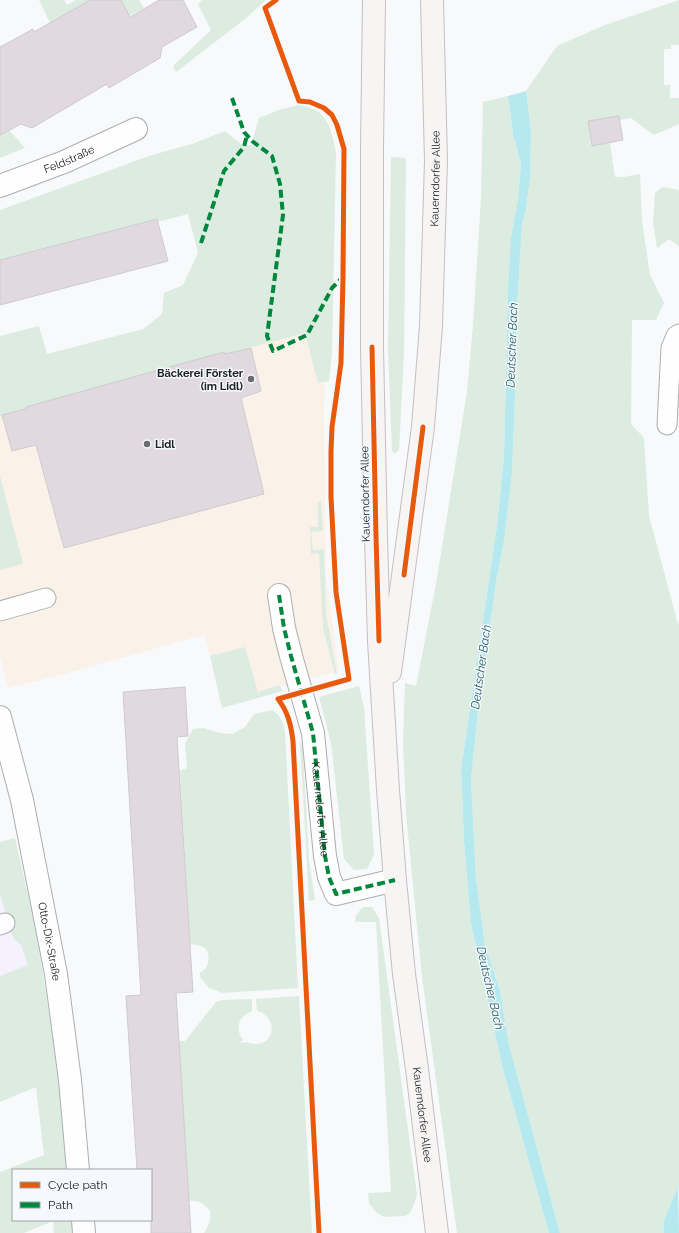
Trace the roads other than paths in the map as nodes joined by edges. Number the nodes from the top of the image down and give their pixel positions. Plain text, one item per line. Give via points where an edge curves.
1 (374, 0) edge
2 (432, 0) edge
3 (136, 129) dead end
4 (0, 186) edge
5 (679, 334) edge
6 (667, 424) dead end
7 (279, 595) dead end
8 (46, 598) dead end
9 (0, 611) edge
10 (384, 714) junction
11 (0, 717) edge
12 (395, 880) junction
13 (78, 1169) edge
14 (83, 1221) edge
15 (438, 1232) edge
16 (84, 1233) edge

1 - 10 main road, Kauerndorfer Allee via 372,355 379,641
2 - 10 main road, Kauerndorfer Allee via 436,161 431,326 423,427
3 - 4 street, Feldstraße via 64,162
5 - 6 lane via 671,348
7 - 12 street, Kauerndorfer Allee via 284,628 313,733 329,878 336,894
8 - 9 lane
10 - 12 main road, Kauerndorfer Allee
11 - 13 street, Otto-Dix-Straße via 22,800 56,974 70,1080
12 - 15 main road, Kauerndorfer Allee via 404,974
14 - 16 street

